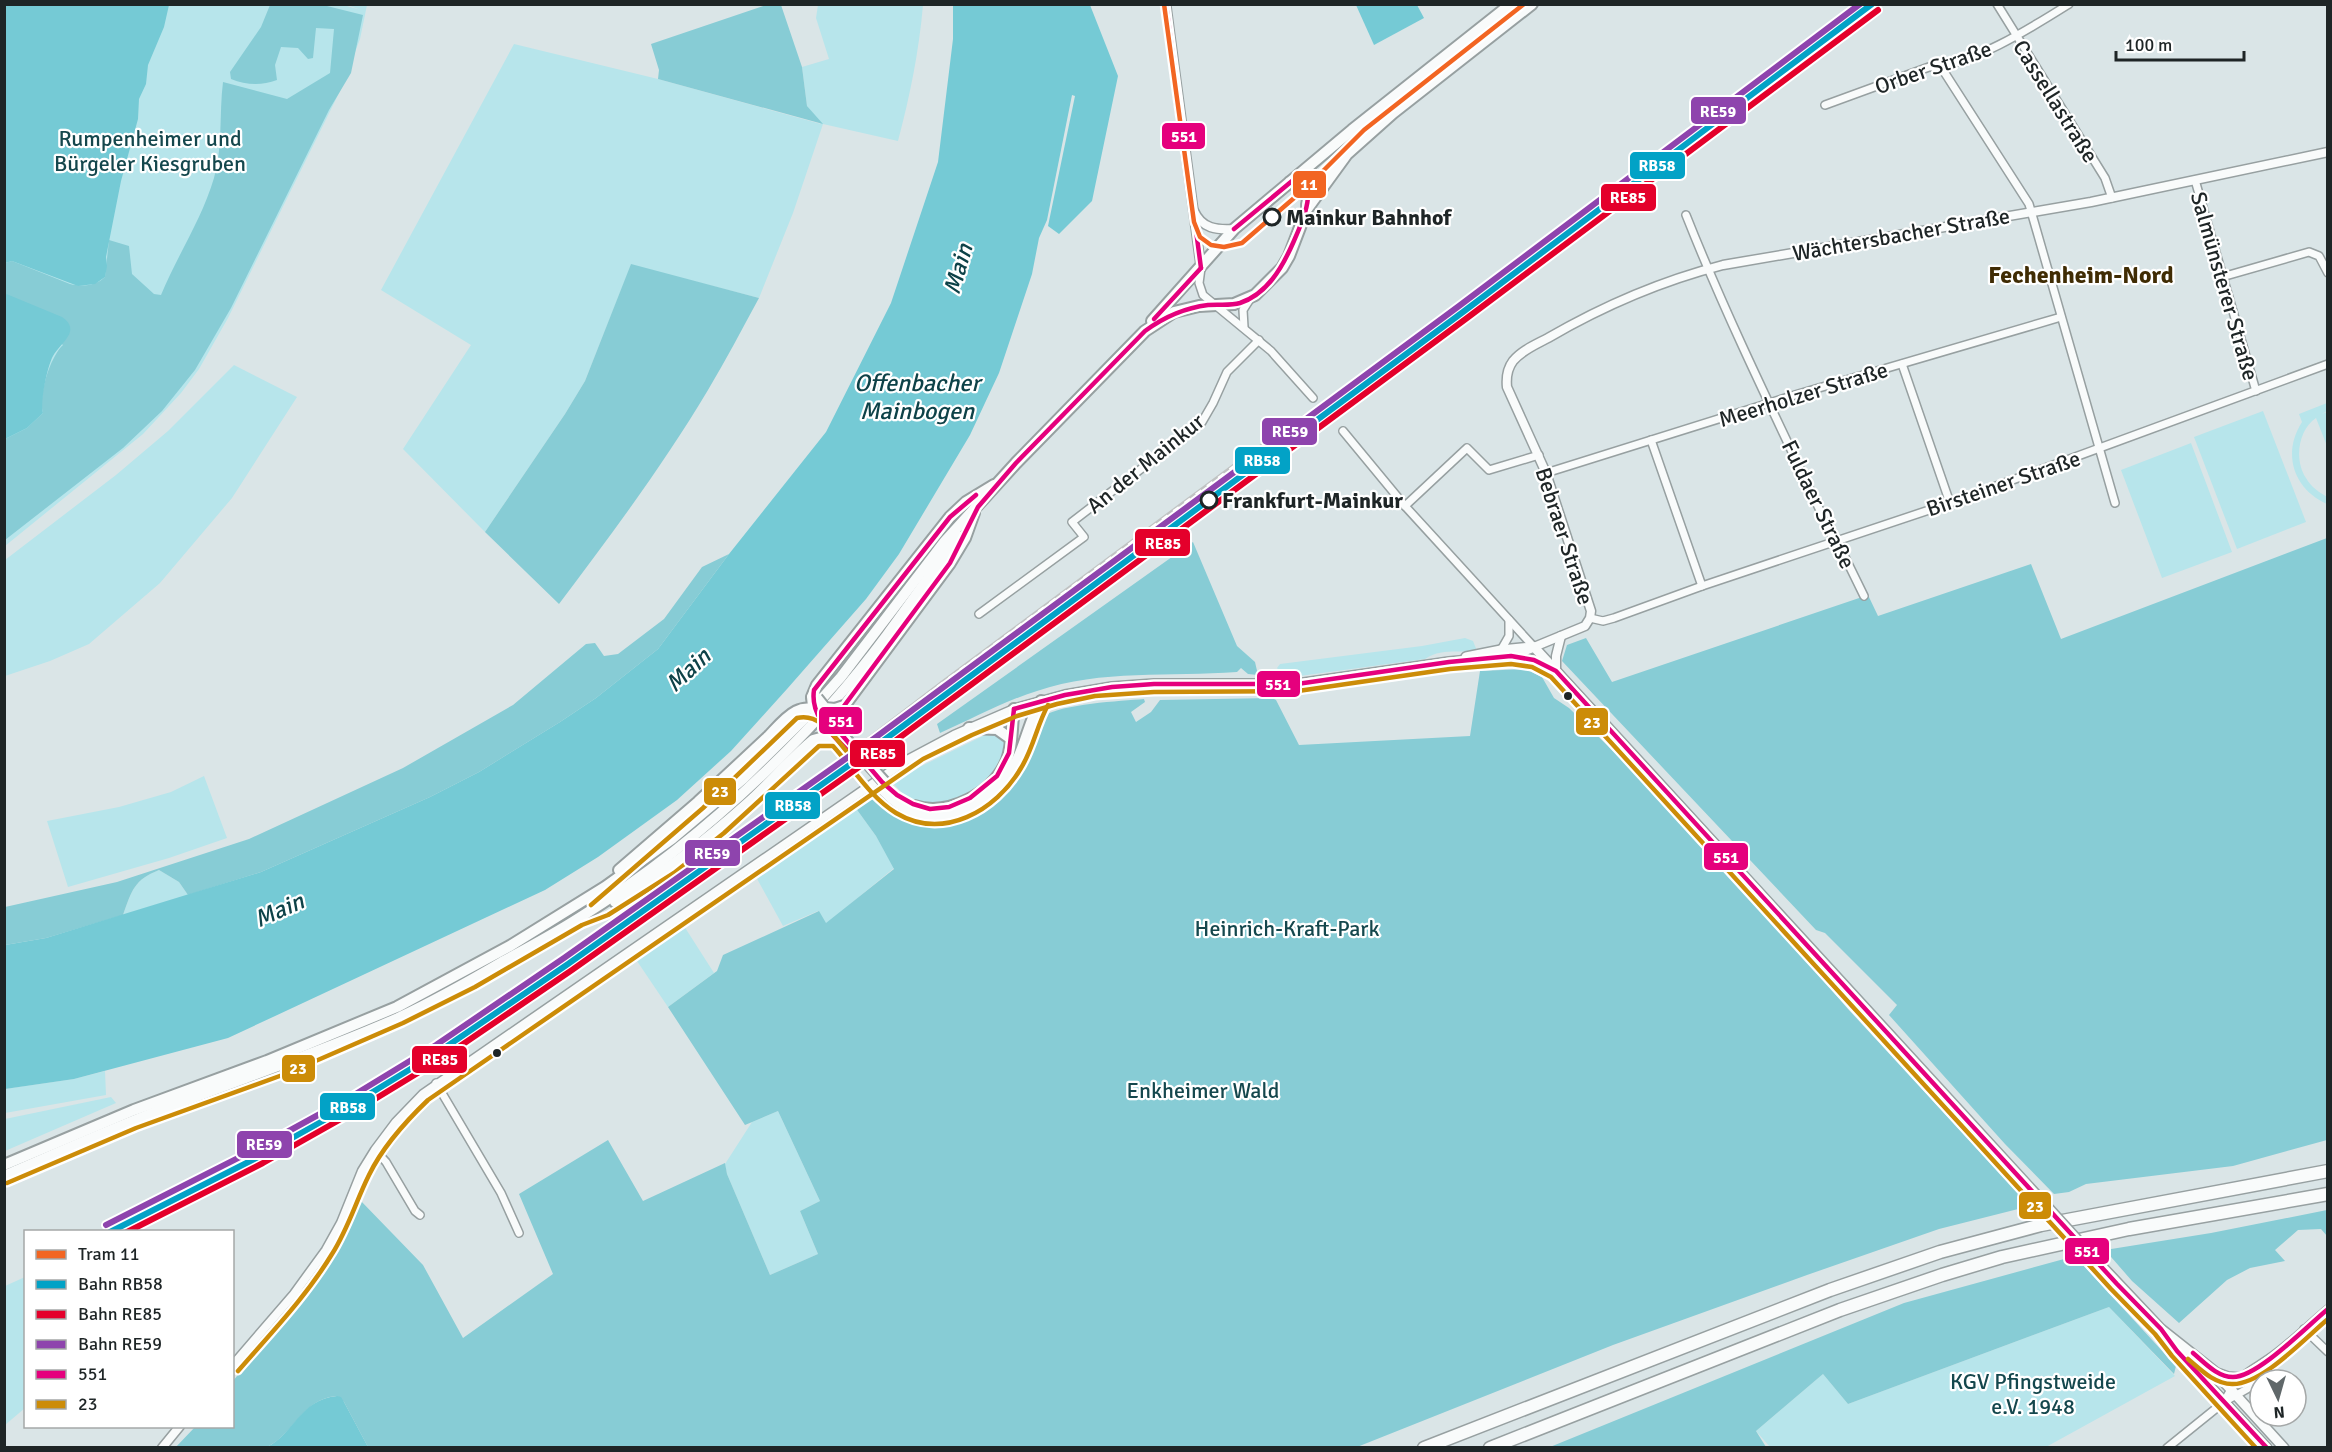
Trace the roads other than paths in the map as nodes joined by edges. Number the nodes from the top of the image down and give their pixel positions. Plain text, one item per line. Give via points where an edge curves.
1 (1166, 4) edge
2 (1511, 4) edge
3 (1532, 4) edge
4 (1997, 4) edge
5 (2069, 4) edge
6 (2014, 35) junction
7 (1941, 67) junction
8 (1825, 105) dead end
9 (2328, 152) edge
10 (2195, 180) junction
11 (1287, 184) junction
12 (1191, 197) junction
13 (2112, 198) junction
14 (1307, 208) junction
15 (2031, 212) junction
16 (1686, 215) dead end
17 (1234, 229) junction
18 (1201, 268) junction
19 (1707, 269) junction
20 (2328, 273) edge
21 (2222, 277) junction
22 (1251, 298) junction
23 (1214, 305) junction
24 (2061, 317) junction
25 (1244, 327) junction
26 (1145, 331) junction
27 (1258, 340) junction
28 (1902, 364) junction
29 (2328, 364) edge
30 (1506, 380) joint
31 (2256, 391) junction
32 (1313, 399) dead end
33 (1770, 404) junction
34 (1343, 430) dead end
35 (1651, 441) junction
36 (2100, 449) junction
37 (1539, 455) junction
38 (1546, 473) junction
39 (1001, 481) junction
40 (1950, 503) junction
41 (2115, 503) dead end
42 (1405, 506) junction
43 (976, 510) junction
44 (1835, 542) junction
45 (1702, 586) junction
46 (1864, 596) dead end
47 (979, 614) dead end
48 (1590, 618) junction
49 (1509, 620) junction
50 (1561, 636) junction
51 (1534, 647) junction
52 (1501, 650) junction
53 (1511, 657) junction
54 (1449, 662) junction
55 (1556, 671) junction
56 (814, 690) junction
57 (1041, 700) junction
58 (844, 706) junction
59 (1014, 709) junction
60 (815, 710) junction
61 (969, 728) junction
62 (840, 737) junction
63 (1011, 739) junction
64 (1024, 742) junction
65 (885, 788) junction
66 (586, 900) junction
67 (579, 918) junction
68 (436, 1083) junction
69 (375, 1150) junction
70 (4, 1165) edge
71 (2328, 1171) edge
72 (4, 1176) edge
73 (2328, 1194) edge
74 (420, 1215) dead end
75 (519, 1233) dead end
76 (2328, 1309) edge
77 (2161, 1329) junction
78 (2304, 1329) junction
79 (2328, 1352) edge
80 (2278, 1353) junction
81 (234, 1364) edge
82 (2266, 1368) edge
83 (2214, 1371) junction
84 (2241, 1377) junction
85 (2248, 1385) edge
86 (2233, 1392) junction
87 (2224, 1401) junction
88 (2248, 1409) edge
89 (178, 1428) edge
90 (2265, 1428) edge
91 (162, 1448) edge
92 (1424, 1448) edge
93 (1490, 1448) edge
94 (2167, 1448) edge
95 (2267, 1448) edge
96 (2284, 1448) edge

1 - 12 street
2 - 11 main road
3 - 14 main road via 1363,139 1331,173
4 - 6 street, Cassellastraße
5 - 6 street, Orber Straße
6 - 7 street, Orber Straße
6 - 13 street, Cassellastraße via 2105,178
7 - 8 street, Orber Straße via 1929,67
7 - 15 street
9 - 10 street, Wächtersbacher Straße
10 - 13 street, Wächtersbacher Straße
10 - 21 street, Salmünsterer Straße
11 - 14 main road via 1297,179 1307,184
11 - 17 main road
12 - 17 street via 1196,216 1203,224 1215,229
12 - 18 street
13 - 15 street, Wächtersbacher Straße
14 - 22 main road via 1281,268
15 - 19 street, Wächtersbacher Straße
15 - 24 street
16 - 19 street, Fuldaer Straße
17 - 18 main road
18 - 23 street via 1201,291
18 - 26 main road
19 - 30 street, Wächtersbacher Straße via 1637,294 1559,332 1515,359
19 - 33 street, Fuldaer Straße
20 - 21 street via 2319,256 2309,252
21 - 31 street, Salmünsterer Straße
22 - 23 main road
22 - 25 street via 1243,310
23 - 25 street
23 - 26 main road via 1174,312
24 - 28 street, Meerholzer Straße
24 - 36 street
25 - 27 street
26 - 39 main road
27 - 32 street via 1287,366
27 - 47 street, An der Mainkur via 1227,372 1202,422 1072,522 1084,537
28 - 33 street, Meerholzer Straße
28 - 40 street
29 - 31 street, Birsteiner Straße
30 - 37 street, Bebraer Straße
31 - 36 street, Birsteiner Straße
33 - 35 street, Meerholzer Straße
33 - 44 street, Fuldaer Straße
34 - 42 street
35 - 38 street, Meerholzer Straße
35 - 45 street
36 - 40 street, Birsteiner Straße
36 - 41 street
37 - 38 street, Bebraer Straße
37 - 42 street, Bebraer Straße via 1489,470 1467,448
38 - 48 street, Bebraer Straße via 1590,606
39 - 43 main road
39 - 56 main road via 966,502 950,517
40 - 44 street, Birsteiner Straße
42 - 49 street
43 - 58 main road via 956,554
43 - 66 main road via 936,552 830,690 785,739 699,818
43 - 67 main road via 836,699 778,760 687,840
44 - 45 street, Birsteiner Straße
44 - 46 street, Fuldaer Straße
45 - 48 street, Birsteiner Straße via 1614,618
48 - 50 street via 1585,626
49 - 51 street
49 - 52 street via 1509,636
50 - 51 street
50 - 55 street
51 - 52 main road
51 - 53 main road
51 - 55 main road
52 - 54 main road
53 - 54 main road
53 - 55 main road via 1534,660
54 - 57 main road via 1297,684 1139,685
55 - 77 main road, bridge
56 - 58 main road, bridge via 825,708
56 - 60 main road, bridge
57 - 59 main road
57 - 64 main road
58 - 62 main road
59 - 61 street
59 - 63 main road
59 - 64 main road via 1022,720
60 - 62 main road
60 - 66 main road, bridge via 790,713 698,802
61 - 63 main road via 997,729
61 - 68 street via 901,764
62 - 65 main road
62 - 67 main road via 813,740 719,827 642,885 605,908
63 - 65 main road via 1007,759 998,774 958,804 939,809 918,807
64 - 65 main road via 998,787 958,814 939,818 919,815 899,806
66 - 70 main road via 480,963 397,1006
67 - 72 main road via 436,999 371,1030 133,1121
68 - 69 street via 406,1110
68 - 75 street via 501,1193
69 - 74 street
69 - 81 street via 326,1250
71 - 92 highway via 2041,1226 1940,1252 1830,1290
73 - 93 highway via 2129,1229 2002,1257 1942,1275 1840,1310
76 - 78 street
77 - 83 main road
77 - 87 main road
78 - 79 street
78 - 80 street
80 - 82 street
80 - 84 street
83 - 84 street
83 - 86 main road
84 - 86 street
85 - 86 street
86 - 87 street
86 - 88 main road
87 - 94 street
87 - 95 main road
89 - 91 street
90 - 96 main road

